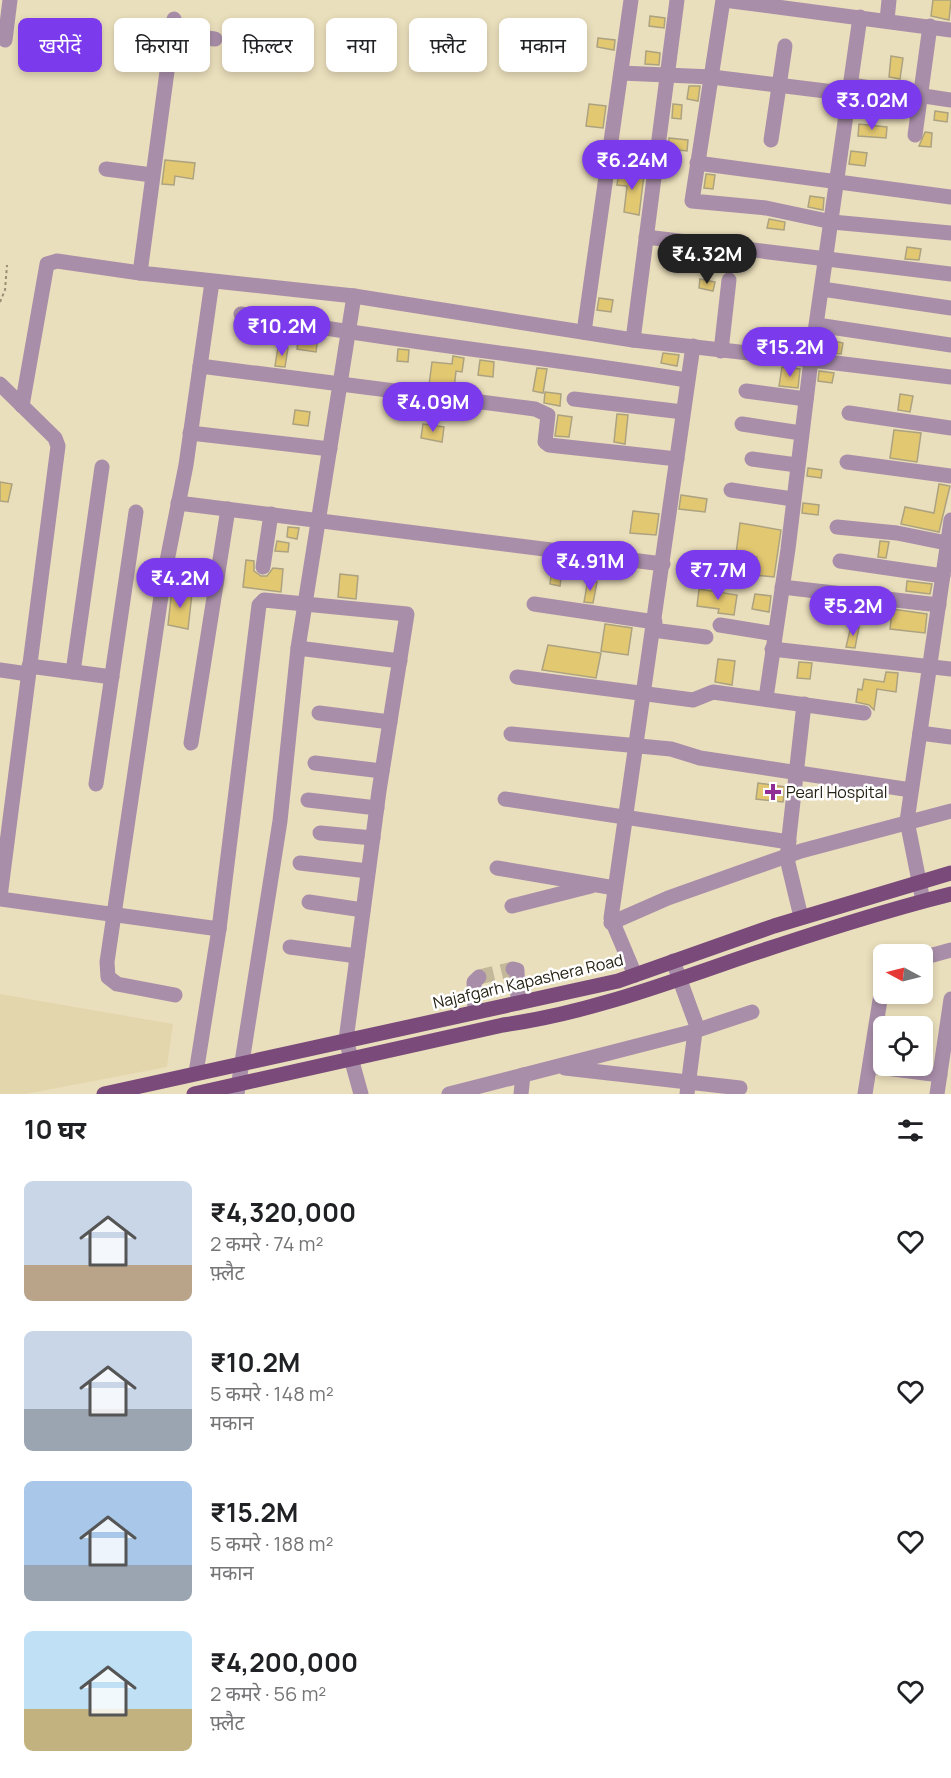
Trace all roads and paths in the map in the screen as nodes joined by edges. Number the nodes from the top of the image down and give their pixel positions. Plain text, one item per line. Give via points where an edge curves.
1 (10, 0) edge
2 (631, 0) edge
3 (677, 0) edge
4 (724, 0) edge
5 (889, 0) edge
6 (772, 3) edge
7 (829, 6) edge
8 (860, 17) junction
9 (887, 20) junction
10 (930, 26) junction
11 (951, 30) edge
12 (215, 39) dead end
13 (5, 40) dead end
14 (785, 46) dead end
15 (621, 72) junction
16 (668, 74) junction
17 (712, 77) junction
18 (779, 85) junction
19 (850, 90) junction
20 (920, 95) junction
21 (951, 100) edge
22 (915, 135) dead end
23 (771, 140) dead end
24 (698, 163) junction
25 (106, 169) dead end
26 (152, 175) junction
27 (838, 180) junction
28 (951, 197) edge
29 (832, 222) junction
30 (951, 233) edge
31 (646, 237) junction
32 (827, 257) junction
33 (7, 265) dead end
34 (140, 273) junction
35 (951, 274) edge
36 (729, 280) dead end
37 (212, 282) junction
38 (822, 290) junction
39 (354, 296) junction
40 (0, 302) edge
41 (951, 308) edge
42 (241, 314) dead end
43 (817, 325) junction
44 (584, 333) junction
45 (348, 334) junction
46 (633, 340) junction
47 (951, 345) edge
48 (693, 346) junction
49 (721, 351) junction
50 (811, 360) junction
51 (201, 366) junction
52 (951, 377) edge
53 (687, 380) junction
54 (341, 382) junction
55 (0, 385) edge
56 (0, 390) edge
57 (746, 391) dead end
58 (574, 399) dead end
59 (806, 399) junction
60 (22, 406) junction
61 (683, 412) junction
62 (849, 413) dead end
63 (742, 424) dead end
64 (951, 428) edge
65 (190, 433) junction
66 (801, 433) junction
67 (330, 449) junction
68 (677, 459) junction
69 (752, 459) dead end
70 (847, 462) dead end
71 (797, 465) junction
72 (102, 467) dead end
73 (951, 476) edge
74 (731, 490) dead end
75 (793, 499) junction
76 (178, 503) junction
77 (228, 509) junction
78 (136, 512) dead end
79 (271, 514) junction
80 (318, 520) junction
81 (951, 520) edge
82 (837, 527) dead end
83 (949, 543) edge
84 (840, 561) dead end
85 (663, 564) junction
86 (263, 567) dead end
87 (943, 576) junction
88 (782, 586) junction
89 (943, 603) edge
90 (534, 604) dead end
91 (305, 605) junction
92 (720, 625) dead end
93 (654, 626) junction
94 (706, 637) dead end
95 (774, 641) junction
96 (298, 648) junction
97 (400, 661) junction
98 (930, 667) junction
99 (951, 669) edge
100 (0, 670) edge
101 (28, 670) junction
102 (73, 672) junction
103 (112, 677) junction
104 (517, 677) dead end
105 (645, 692) junction
106 (766, 698) junction
107 (804, 704) junction
108 (319, 713) dead end
109 (864, 713) dead end
110 (390, 722) junction
111 (920, 733) junction
112 (511, 734) dead end
113 (951, 737) edge
114 (191, 743) dead end
115 (637, 747) junction
116 (315, 763) dead end
117 (382, 771) junction
118 (797, 772) junction
119 (96, 784) dead end
120 (911, 790) junction
121 (505, 799) dead end
122 (308, 800) dead end
123 (377, 807) junction
124 (951, 811) edge
125 (626, 816) junction
126 (908, 824) junction
127 (320, 832) dead end
128 (373, 838) junction
129 (788, 849) junction
130 (300, 863) dead end
131 (497, 868) dead end
132 (368, 871) junction
133 (951, 873) edge
134 (918, 882) junction
135 (597, 884) junction
136 (615, 888) junction
137 (951, 894) edge
138 (0, 898) edge
139 (923, 901) junction
140 (309, 902) dead end
141 (512, 906) dead end
142 (363, 910) junction
143 (113, 914) junction
144 (801, 917) junction
145 (611, 923) junction
146 (219, 929) junction
147 (290, 946) dead end
148 (951, 950) edge
149 (933, 955) edge
150 (357, 956) junction
151 (673, 961) junction
152 (513, 969) dead end
153 (635, 975) junction
154 (479, 977) dead end
155 (680, 979) junction
156 (618, 981) junction
157 (175, 995) dead end
158 (624, 998) junction
159 (951, 999) edge
160 (518, 1003) junction
161 (880, 1004) edge
162 (475, 1012) junction
163 (752, 1012) dead end
164 (694, 1031) junction
165 (346, 1040) junction
166 (353, 1059) junction
167 (242, 1063) junction
168 (870, 1066) junction
169 (553, 1067) junction
170 (944, 1067) edge
171 (196, 1073) junction
172 (523, 1075) junction
173 (688, 1087) edge
174 (740, 1088) dead end
175 (238, 1089) edge
176 (479, 1090) edge
177 (104, 1094) edge
178 (194, 1094) edge
179 (361, 1094) edge
180 (449, 1094) edge
181 (521, 1094) edge
182 (865, 1094) edge
183 (937, 1094) edge

1 - 13 street
2 - 15 street
3 - 16 street
4 - 6 street
4 - 17 street
5 - 9 street
6 - 7 street
7 - 8 street
8 - 9 street
8 - 19 street
9 - 10 street
10 - 11 street
10 - 20 street
12 - 26 street via 173,26
14 - 18 street
15 - 16 street
15 - 44 street
16 - 17 street
16 - 31 street
17 - 18 street
17 - 24 street
18 - 19 street
18 - 23 street
19 - 20 street
19 - 27 street
20 - 21 street
20 - 22 street
24 - 27 street
24 - 29 street via 692,201 766,208
25 - 26 street
26 - 34 street
27 - 28 street
27 - 29 street
29 - 30 street
29 - 32 street
31 - 32 street
31 - 46 street
32 - 35 street
32 - 38 street
33 - 40 path
34 - 37 street
34 - 60 street via 57,261 46,264
36 - 49 street
37 - 39 street
37 - 51 street
38 - 41 street
38 - 43 street
39 - 44 street
39 - 45 street
42 - 45 street
43 - 47 street
43 - 50 street
44 - 46 street
45 - 53 street
45 - 54 street
46 - 48 street
48 - 49 street
48 - 53 street
49 - 50 street
50 - 52 street
50 - 59 street
51 - 54 street
51 - 65 street
53 - 61 street
54 - 67 street
54 - 68 street via 535,409 548,416 545,442 549,445
55 - 56 street
55 - 60 street
57 - 59 street
58 - 61 street
59 - 66 street
60 - 101 street via 55,438 58,446
61 - 68 street
62 - 64 street
63 - 66 street
65 - 67 street
65 - 76 street
66 - 71 street
67 - 80 street
68 - 85 street
69 - 71 street
70 - 73 street
71 - 75 street
72 - 102 street
74 - 75 street
75 - 88 street
76 - 77 street
76 - 143 street
77 - 79 street
77 - 114 street
78 - 103 street
79 - 80 street
79 - 86 street
80 - 85 street
80 - 91 street
81 - 83 street
82 - 83 street
83 - 87 street
84 - 87 street
85 - 93 street
87 - 89 street
88 - 89 street
88 - 95 street
89 - 98 street
90 - 93 street
91 - 96 street
91 - 97 street via 407,614
91 - 146 street via 264,600 259,605
92 - 95 street
93 - 94 street
93 - 105 street
95 - 98 street
95 - 106 street
96 - 97 street
96 - 167 street via 279,832
97 - 110 street
98 - 99 street
98 - 111 street
100 - 101 street
101 - 102 street
101 - 138 street
102 - 103 street
103 - 119 street
104 - 105 street
105 - 106 street via 693,700 713,692
105 - 115 street
106 - 107 street
107 - 109 street
107 - 118 street
108 - 110 street
110 - 117 street
111 - 113 street
111 - 120 street
112 - 115 street
115 - 118 street via 671,748 700,758
115 - 125 street
116 - 117 street
117 - 123 street
118 - 120 street
118 - 129 street
120 - 126 street
121 - 125 street
122 - 123 street
123 - 128 street
124 - 126 street
125 - 129 street
125 - 136 street
126 - 129 street
126 - 134 street
127 - 128 street
128 - 132 street
129 - 144 street
129 - 145 street
130 - 132 street
131 - 135 street
132 - 142 street
133 - 134 main road, Najafgarh Kapashera Road
134 - 139 street
134 - 144 main road, Najafgarh Kapashera Road
135 - 136 street
135 - 141 street
136 - 145 street
137 - 139 main road
138 - 143 street
139 - 155 main road
140 - 142 street
142 - 150 street
143 - 146 street
143 - 157 street via 108,977 117,984
144 - 151 main road, Najafgarh Kapashera Road
145 - 153 street
146 - 171 street
147 - 150 street
148 - 149 street
150 - 165 street
151 - 153 main road, Najafgarh Kapashera Road
151 - 155 street
152 - 160 street via 518,975
153 - 156 main road, Najafgarh Kapashera Road
154 - 162 street via 474,982
155 - 158 main road
155 - 164 street via 696,1024
156 - 158 main road
156 - 160 main road, Najafgarh Kapashera Road
158 - 166 main road via 552,1018 503,1025
159 - 170 street
160 - 162 main road, Najafgarh Kapashera Road
161 - 168 street
162 - 165 main road, Najafgarh Kapashera Road
163 - 164 street
164 - 169 street
164 - 173 street
165 - 166 street
165 - 167 main road, Najafgarh Kapashera Road
166 - 175 main road
166 - 179 street
167 - 171 main road, Najafgarh Kapashera Road
167 - 175 street
168 - 170 street
168 - 182 street
169 - 172 street
169 - 173 street
170 - 183 street
171 - 177 main road, Najafgarh Kapashera Road
172 - 176 street
172 - 181 street
173 - 174 street
175 - 178 main road
176 - 180 street

